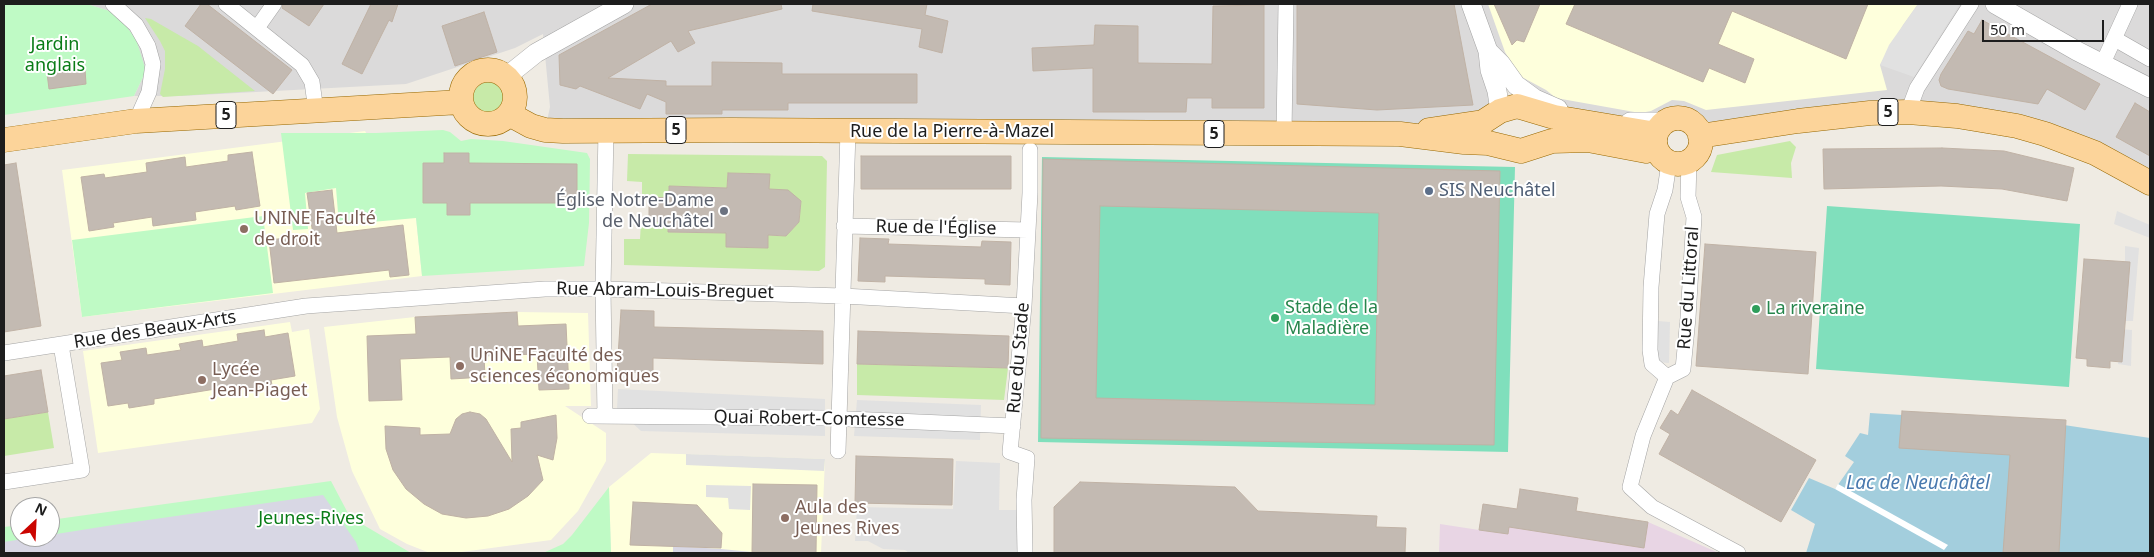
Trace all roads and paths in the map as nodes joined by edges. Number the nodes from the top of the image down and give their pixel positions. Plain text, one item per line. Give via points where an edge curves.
1 (113, 4) edge
2 (226, 4) edge
3 (274, 4) edge
4 (624, 4) edge
5 (1286, 4) edge
6 (1471, 4) edge
7 (1971, 4) edge
8 (1996, 4) edge
9 (2130, 4) edge
10 (257, 28) junction
11 (2115, 39) junction
12 (1488, 50) junction
13 (2150, 59) edge
14 (2102, 65) junction
15 (506, 77) junction
16 (2150, 88) edge
17 (461, 102) junction
18 (316, 111) junction
19 (1500, 111) junction
20 (1908, 112) junction
21 (509, 114) junction
22 (1613, 119) junction
23 (1572, 120) junction
24 (136, 121) junction
25 (606, 130) junction
26 (848, 131) junction
27 (1284, 134) junction
28 (1400, 134) junction
29 (1700, 136) junction
30 (4, 140) edge
31 (1588, 140) junction
32 (1667, 146) junction
33 (1030, 150) dead end
34 (2150, 183) edge
35 (844, 226) junction
36 (1028, 230) junction
37 (603, 288) junction
38 (843, 296) junction
39 (306, 306) joint
40 (1024, 306) junction
41 (61, 345) junction
42 (4, 353) edge
43 (1667, 377) junction
44 (839, 418) junction
45 (1013, 426) junction
46 (838, 451) dead end
47 (4, 482) edge
48 (1025, 553) edge
49 (1738, 553) edge

1 - 24 street via 136,25 148,46 153,64 150,92
2 - 10 street
3 - 10 street
4 - 15 street via 536,53
5 - 27 street
6 - 12 street
7 - 20 street via 1917,88
8 - 14 street
9 - 11 street
10 - 18 street via 310,75
11 - 13 street
11 - 14 street
12 - 19 street
12 - 22 street via 1516,85 1535,99 1557,108
14 - 16 street
15 - 17 main road via 487,70 474,74 462,89
15 - 21 main road via 515,99
17 - 18 main road, 5
17 - 21 main road via 464,111 478,122 495,123
18 - 24 main road, 5
19 - 23 main road, Rue de la Pierre-à-Mazel / 5 via 1525,107
19 - 28 main road, Rue de la Pierre-à-Mazel / 5 via 1483,122
19 - 31 main road, Rue de la Pierre-à-Mazel via 1500,130 1510,138 1519,140 1561,131
20 - 29 main road, 5 via 1851,114
20 - 34 main road, 5 via 2017,126 2074,144
21 - 25 main road, Rue de la Pierre-à-Mazel / 5 via 545,130
22 - 23 street
22 - 32 street via 1648,121
23 - 32 main road, Rue de la Pierre-à-Mazel / 5
24 - 30 main road, 5
25 - 26 main road, Rue de la Pierre-à-Mazel / 5
25 - 37 street
26 - 27 main road, Rue de la Pierre-à-Mazel / 5
26 - 35 street
27 - 28 main road, Rue de la Pierre-à-Mazel / 5
28 - 31 main road, Rue de la Pierre-à-Mazel / 5 via 1488,142 1521,151 1552,141
29 - 32 main road via 1698,152
29 - 32 main road via 1688,120 1676,118
31 - 32 main road, Rue de la Pierre-à-Mazel via 1646,150
32 - 43 street, Rue du Littoral via 1666,190 1657,214 1651,296 1652,364
32 - 43 street, Rue du Littoral via 1694,217 1683,368
33 - 36 street, Rue du Stade
35 - 36 street, Rue de l'Église
35 - 38 street
36 - 40 street, Rue du Stade
37 - 38 street, Rue Abram-Louis-Breguet
37 - 39 street, Rue Abram-Louis-Breguet via 545,289
37 - 44 street, Quai Robert-Comtesse via 598,416
38 - 40 street, Rue Abram-Louis-Breguet
38 - 44 street
39 - 41 street, Rue des Beaux-Arts
40 - 45 street, Rue du Stade
41 - 42 street, Rue des Beaux-Arts
41 - 47 street via 82,470
43 - 49 street, Rue du Littoral via 1643,436 1630,487 1652,507
44 - 45 street, Quai Robert-Comtesse
44 - 46 street
45 - 48 street, Rue du Stade via 1010,452 1027,458

